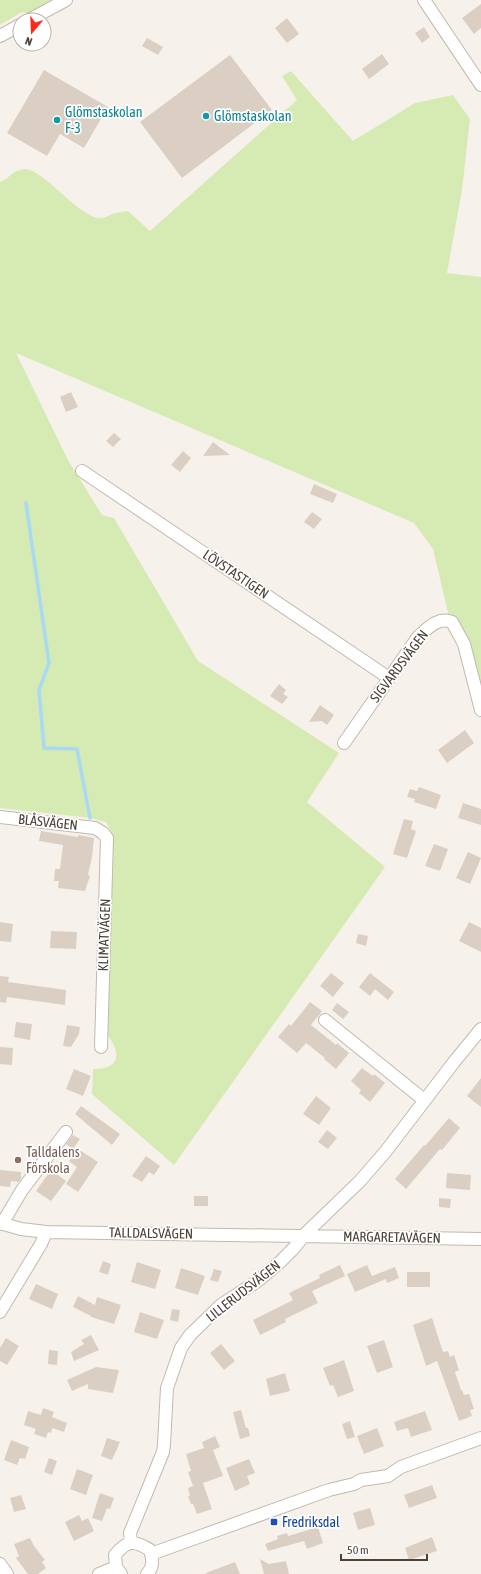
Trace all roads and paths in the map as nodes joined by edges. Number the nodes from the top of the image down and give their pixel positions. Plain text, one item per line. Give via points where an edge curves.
1 (66, 0) edge
2 (424, 0) edge
3 (44, 12) edge
4 (12, 29) edge
5 (0, 36) edge
6 (481, 85) edge
7 (82, 471) dead end
8 (389, 678) junction
9 (481, 710) edge
10 (344, 743) dead end
11 (0, 817) edge
12 (95, 828) joint
13 (324, 1020) dead end
14 (481, 1029) edge
15 (101, 1047) dead end
16 (424, 1100) junction
17 (66, 1132) dead end
18 (1, 1223) edge
19 (46, 1232) junction
20 (304, 1235) junction
21 (481, 1239) edge
22 (0, 1312) edge
23 (481, 1438) edge
24 (131, 1542) junction
25 (151, 1554) junction
26 (0, 1564) edge
27 (118, 1571) edge
28 (7, 1574) edge
29 (99, 1574) edge
30 (146, 1574) edge

1 - 3 street
2 - 6 street
4 - 5 street
7 - 8 street, LÖVSTASTIGEN
8 - 9 street, SIGVARDSVÄGEN via 418,637 434,624 450,621 464,644
8 - 10 street, SIGVARDSVÄGEN
11 - 12 street, BLÅSVÄGEN
12 - 15 street, KLIMATVÄGEN via 107,838
13 - 16 street
14 - 16 street, LILLERUDSVÄGEN
16 - 20 street, LILLERUDSVÄGEN via 371,1170
17 - 18 street via 22,1190
18 - 19 street, TALLDALSVÄGEN via 21,1230
19 - 20 street, TALLDALSVÄGEN
19 - 22 street
20 - 21 street, MARGARETAVÄGEN
20 - 24 street, LILLERUDSVÄGEN via 280,1262 259,1280 206,1318 181,1348 167,1388 163,1452 130,1533
23 - 25 street via 401,1467 388,1476 360,1480 329,1490
24 - 25 street via 141,1544 150,1550
24 - 27 street via 123,1545 116,1555
25 - 30 street via 153,1563
26 - 28 street
27 - 29 street

